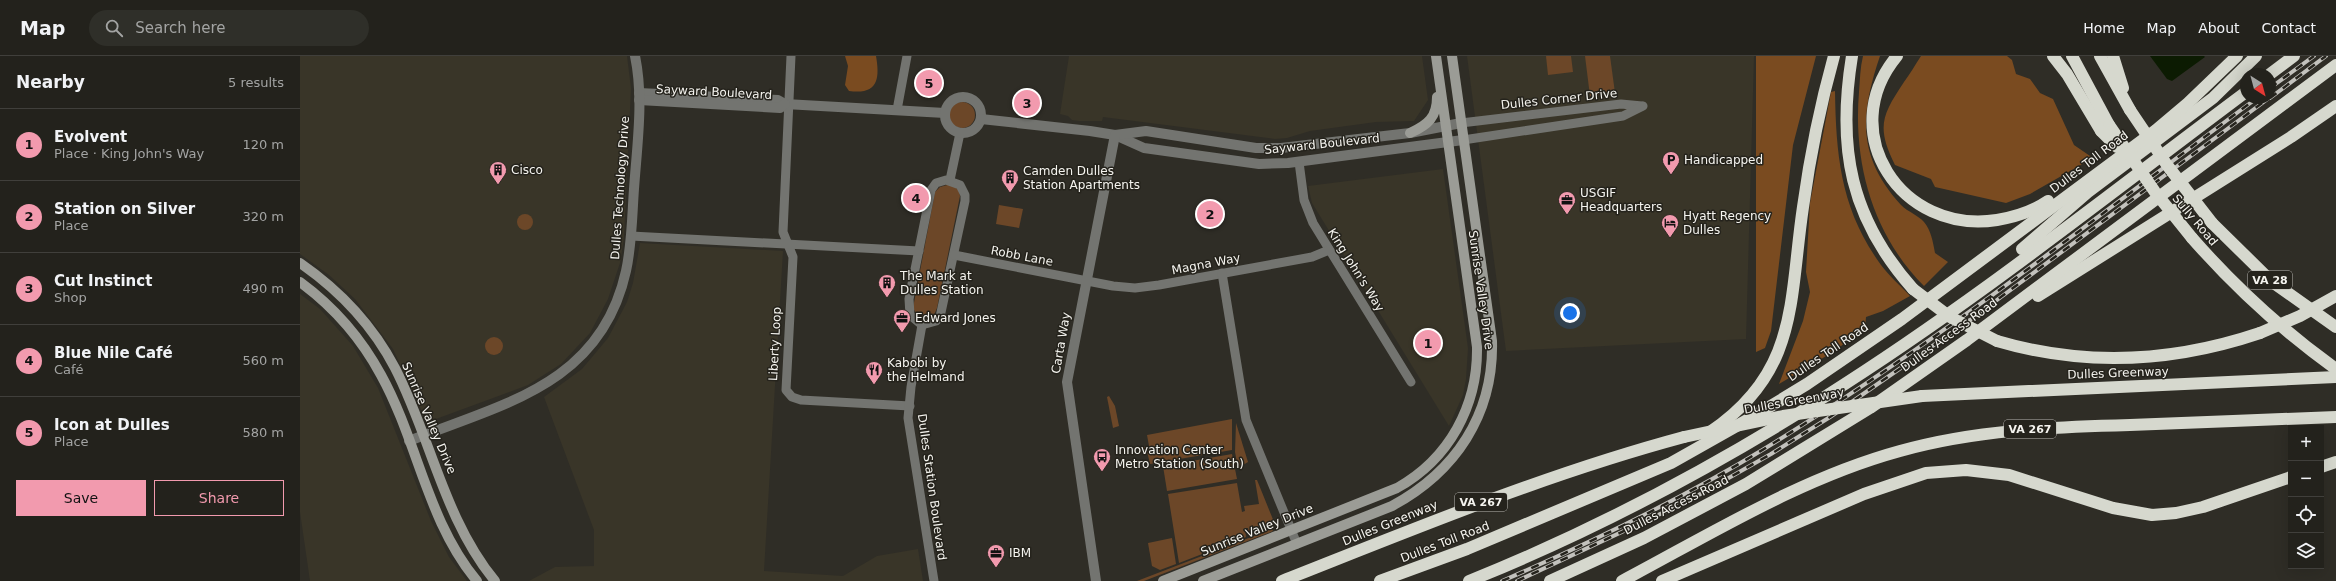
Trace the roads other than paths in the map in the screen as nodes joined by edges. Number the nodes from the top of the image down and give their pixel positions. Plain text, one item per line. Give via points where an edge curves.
1 (635, 56) edge
2 (791, 56) edge
3 (907, 56) edge
4 (1452, 56) edge
5 (1834, 56) edge
6 (1852, 56) edge
7 (1897, 56) edge
8 (2053, 56) edge
9 (2072, 56) edge
10 (2100, 56) edge
11 (2113, 56) edge
12 (2233, 56) edge
13 (2238, 56) edge
14 (2256, 56) edge
15 (2294, 56) edge
16 (1436, 59) edge
17 (2336, 65) edge
18 (2276, 70) edge
19 (2221, 72) junction
20 (639, 96) junction
21 (2240, 96) edge
22 (787, 104) junction
23 (2336, 106) edge
24 (897, 110) junction
25 (2130, 110) junction
26 (945, 113) junction
27 (981, 119) junction
28 (1461, 123) junction
29 (1445, 127) junction
30 (2105, 128) junction
31 (960, 133) junction
32 (1410, 133) junction
33 (1114, 135) junction
34 (1464, 140) junction
35 (1448, 143) junction
36 (2116, 159) junction
37 (1299, 162) junction
38 (950, 180) junction
39 (631, 236) junction
40 (791, 244) junction
41 (1329, 250) junction
42 (919, 251) junction
43 (954, 256) junction
44 (300, 264) edge
45 (1222, 273) junction
46 (1085, 280) junction
47 (300, 282) edge
48 (2336, 296) edge
49 (922, 324) junction
50 (2336, 327) edge
51 (1920, 331) junction
52 (1967, 340) junction
53 (2336, 369) edge
54 (2336, 377) edge
55 (1411, 382) dead end
56 (910, 406) junction
57 (2336, 417) edge
58 (423, 435) junction
59 (409, 441) junction
60 (2336, 462) edge
61 (2324, 466) edge
62 (2288, 478) edge
63 (1629, 480) junction
64 (1291, 531) junction
65 (1297, 544) junction
66 (477, 581) edge
67 (495, 581) edge
68 (934, 581) edge
69 (1096, 581) edge
70 (1163, 581) edge
71 (1202, 581) edge
72 (1282, 581) edge
73 (1380, 581) edge
74 (1469, 581) edge
75 (1550, 581) edge
76 (1622, 581) edge
77 (1662, 581) edge

1 - 20 street, Dulles Technology Drive
2 - 22 street, Liberty Loop
3 - 24 street
4 - 28 main road, Sunrise Valley Drive
5 - 63 highway via 1808,171 1790,318 1776,357 1751,395 1728,419
6 - 48 highway, bridge via 1847,124 1848,150 1854,185 1864,216 1875,238 1888,259 1913,289 1950,317 1997,341 2059,355 2123,359 2196,351 2260,333 2300,316
7 - 36 highway via 1882,80 1876,97 1874,116 1877,146 1887,172 1895,184 1911,200 1933,213 1971,221 1991,221 2016,216 2038,207
8 - 30 highway
9 - 30 highway
10 - 25 highway, Sully Road / VA 28
11 - 25 highway
12 - 19 highway
13 - 19 highway, Dulles Toll Road
14 - 51 highway via 2212,98 2088,192
15 - 18 highway
16 - 29 main road, Sunrise Valley Drive
16 - 32 main road via 1436,111 1430,121
17 - 52 highway, Dulles Access Road
19 - 36 highway, Dulles Toll Road via 2173,116
20 - 22 street, Sayward Boulevard via 778,100
20 - 39 street, Dulles Technology Drive
21 - 51 highway, Dulles Access Road
22 - 24 street, Sayward Boulevard
22 - 40 street, Liberty Loop via 782,232
23 - 52 highway
24 - 26 street, Sayward Boulevard
25 - 50 highway, Sully Road / VA 28, bridge via 2167,165 2212,223 2270,281
26 - 27 street via 955,99 966,98 976,103
26 - 31 street via 947,124
27 - 31 street via 970,132
27 - 33 street, Sayward Boulevard
28 - 29 street, Sayward Boulevard
28 - 34 main road, Sunrise Valley Drive
28 - 34 street, Dulles Corner Drive via 1621,104 1643,106 1623,116
29 - 32 street, Sayward Boulevard
29 - 35 main road, Sunrise Valley Drive
30 - 53 highway, Sully Road / VA 28, bridge via 2192,238 2234,283 2272,319
31 - 38 street
32 - 33 street, Sayward Boulevard via 1268,149 1146,131
33 - 37 street, Sayward Boulevard via 1144,148 1259,164
33 - 46 street, Carta Way
34 - 35 street, Sayward Boulevard
34 - 65 main road, Sunrise Valley Drive via 1492,353 1479,414 1458,451 1425,486 1392,506
35 - 37 street, Sayward Boulevard
35 - 64 main road, Sunrise Valley Drive via 1477,347 1476,378 1469,404 1448,443 1427,467 1412,479 1385,494
36 - 63 highway, Dulles Toll Road via 1902,319 1807,384 1678,459
37 - 41 street, King John's Way via 1307,212
38 - 42 street via 942,180 931,190
38 - 43 street via 960,185 965,195
39 - 40 street
39 - 58 street, Dulles Technology Drive via 626,271 615,306 595,339 571,365 553,380 532,392
40 - 42 street
40 - 56 street, Liberty Loop via 793,257 785,385 788,393 801,400
41 - 45 street, Magna Way via 1312,257
41 - 55 street, King John's Way
42 - 49 street via 908,310 913,320
43 - 46 street, Robb Lane
43 - 49 street via 940,317 936,321
44 - 58 main road, Sunrise Valley Drive via 343,299 371,330 394,367
45 - 46 street, Magna Way via 1159,286 1135,288
45 - 64 street via 1244,414
46 - 69 street, Carta Way via 1067,382
47 - 59 main road via 340,317 367,352 388,388
49 - 56 street, Dulles Station Boulevard
51 - 74 highway, Dulles Access Road via 1833,392 1642,503 1562,542
52 - 75 highway, Dulles Access Road via 1875,404 1746,484 1644,538
54 - 72 highway, Dulles Greenway / VA 267, bridge via 1922,396 1796,414 1684,437 1601,460 1518,489
56 - 68 street, Dulles Station Boulevard via 908,418
57 - 76 highway, VA 267 via 2045,428 1982,434 1918,446 1870,460 1799,489
58 - 59 street, Dulles Technology Drive
58 - 67 main road, Sunrise Valley Drive via 464,535
59 - 66 main road via 445,533
60 - 61 highway
62 - 77 highway via 2203,507 2152,515 2113,508 2002,474 1966,470 1926,473 1870,492
63 - 73 highway, Dulles Toll Road via 1467,549
64 - 65 street
64 - 70 main road, Sunrise Valley Drive
65 - 71 main road, Sunrise Valley Drive

